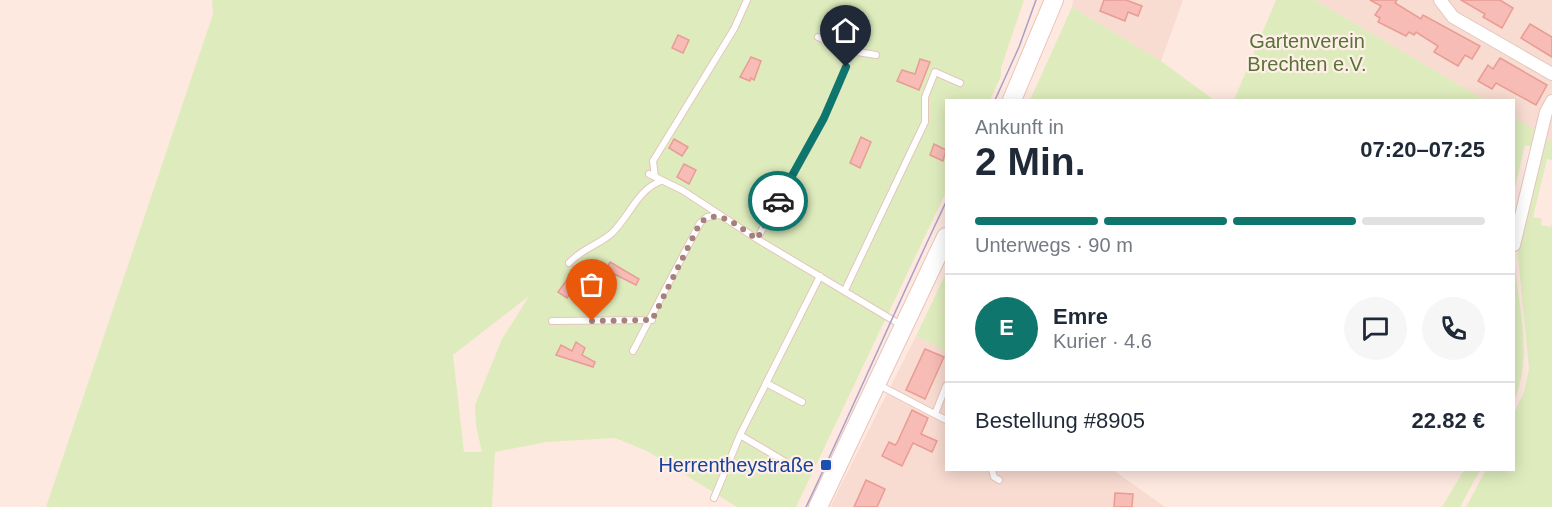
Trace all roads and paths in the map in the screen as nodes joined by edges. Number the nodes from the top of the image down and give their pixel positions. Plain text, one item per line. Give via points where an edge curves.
1 (747, 0) edge
2 (1054, 0) edge
3 (1440, 0) edge
4 (818, 37) dead end
5 (851, 51) junction
6 (876, 55) dead end
7 (1552, 74) edge
8 (960, 83) dead end
9 (1012, 99) edge
10 (1552, 101) edge
11 (655, 177) junction
12 (719, 215) junction
13 (757, 239) junction
14 (945, 239) edge
15 (1515, 241) edge
16 (569, 263) dead end
17 (820, 276) junction
18 (845, 290) junction
19 (652, 320) junction
20 (552, 321) dead end
21 (903, 326) junction
22 (633, 351) dead end
23 (766, 383) junction
24 (877, 384) junction
25 (945, 389) edge
26 (802, 402) dead end
27 (935, 414) junction
28 (945, 419) edge
29 (740, 435) junction
30 (784, 461) dead end
31 (992, 471) edge
32 (999, 480) dead end
33 (714, 498) dead end
34 (818, 507) edge

1 - 11 lane via 734,29 653,161
2 - 9 main road
3 - 7 street via 1454,16
4 - 5 lane
5 - 6 lane
5 - 13 lane via 824,118
8 - 18 lane via 935,72 925,97 925,122
10 - 15 street
11 - 12 lane
11 - 16 lane via 609,236
12 - 13 lane
12 - 19 lane via 700,223
13 - 17 lane
14 - 21 main road
17 - 18 lane
17 - 23 lane
18 - 21 lane
19 - 20 lane
19 - 22 lane
21 - 24 main road
23 - 26 lane
23 - 29 lane
24 - 27 lane
24 - 34 main road
25 - 27 lane
27 - 28 lane
29 - 30 lane
29 - 33 lane
31 - 32 lane

